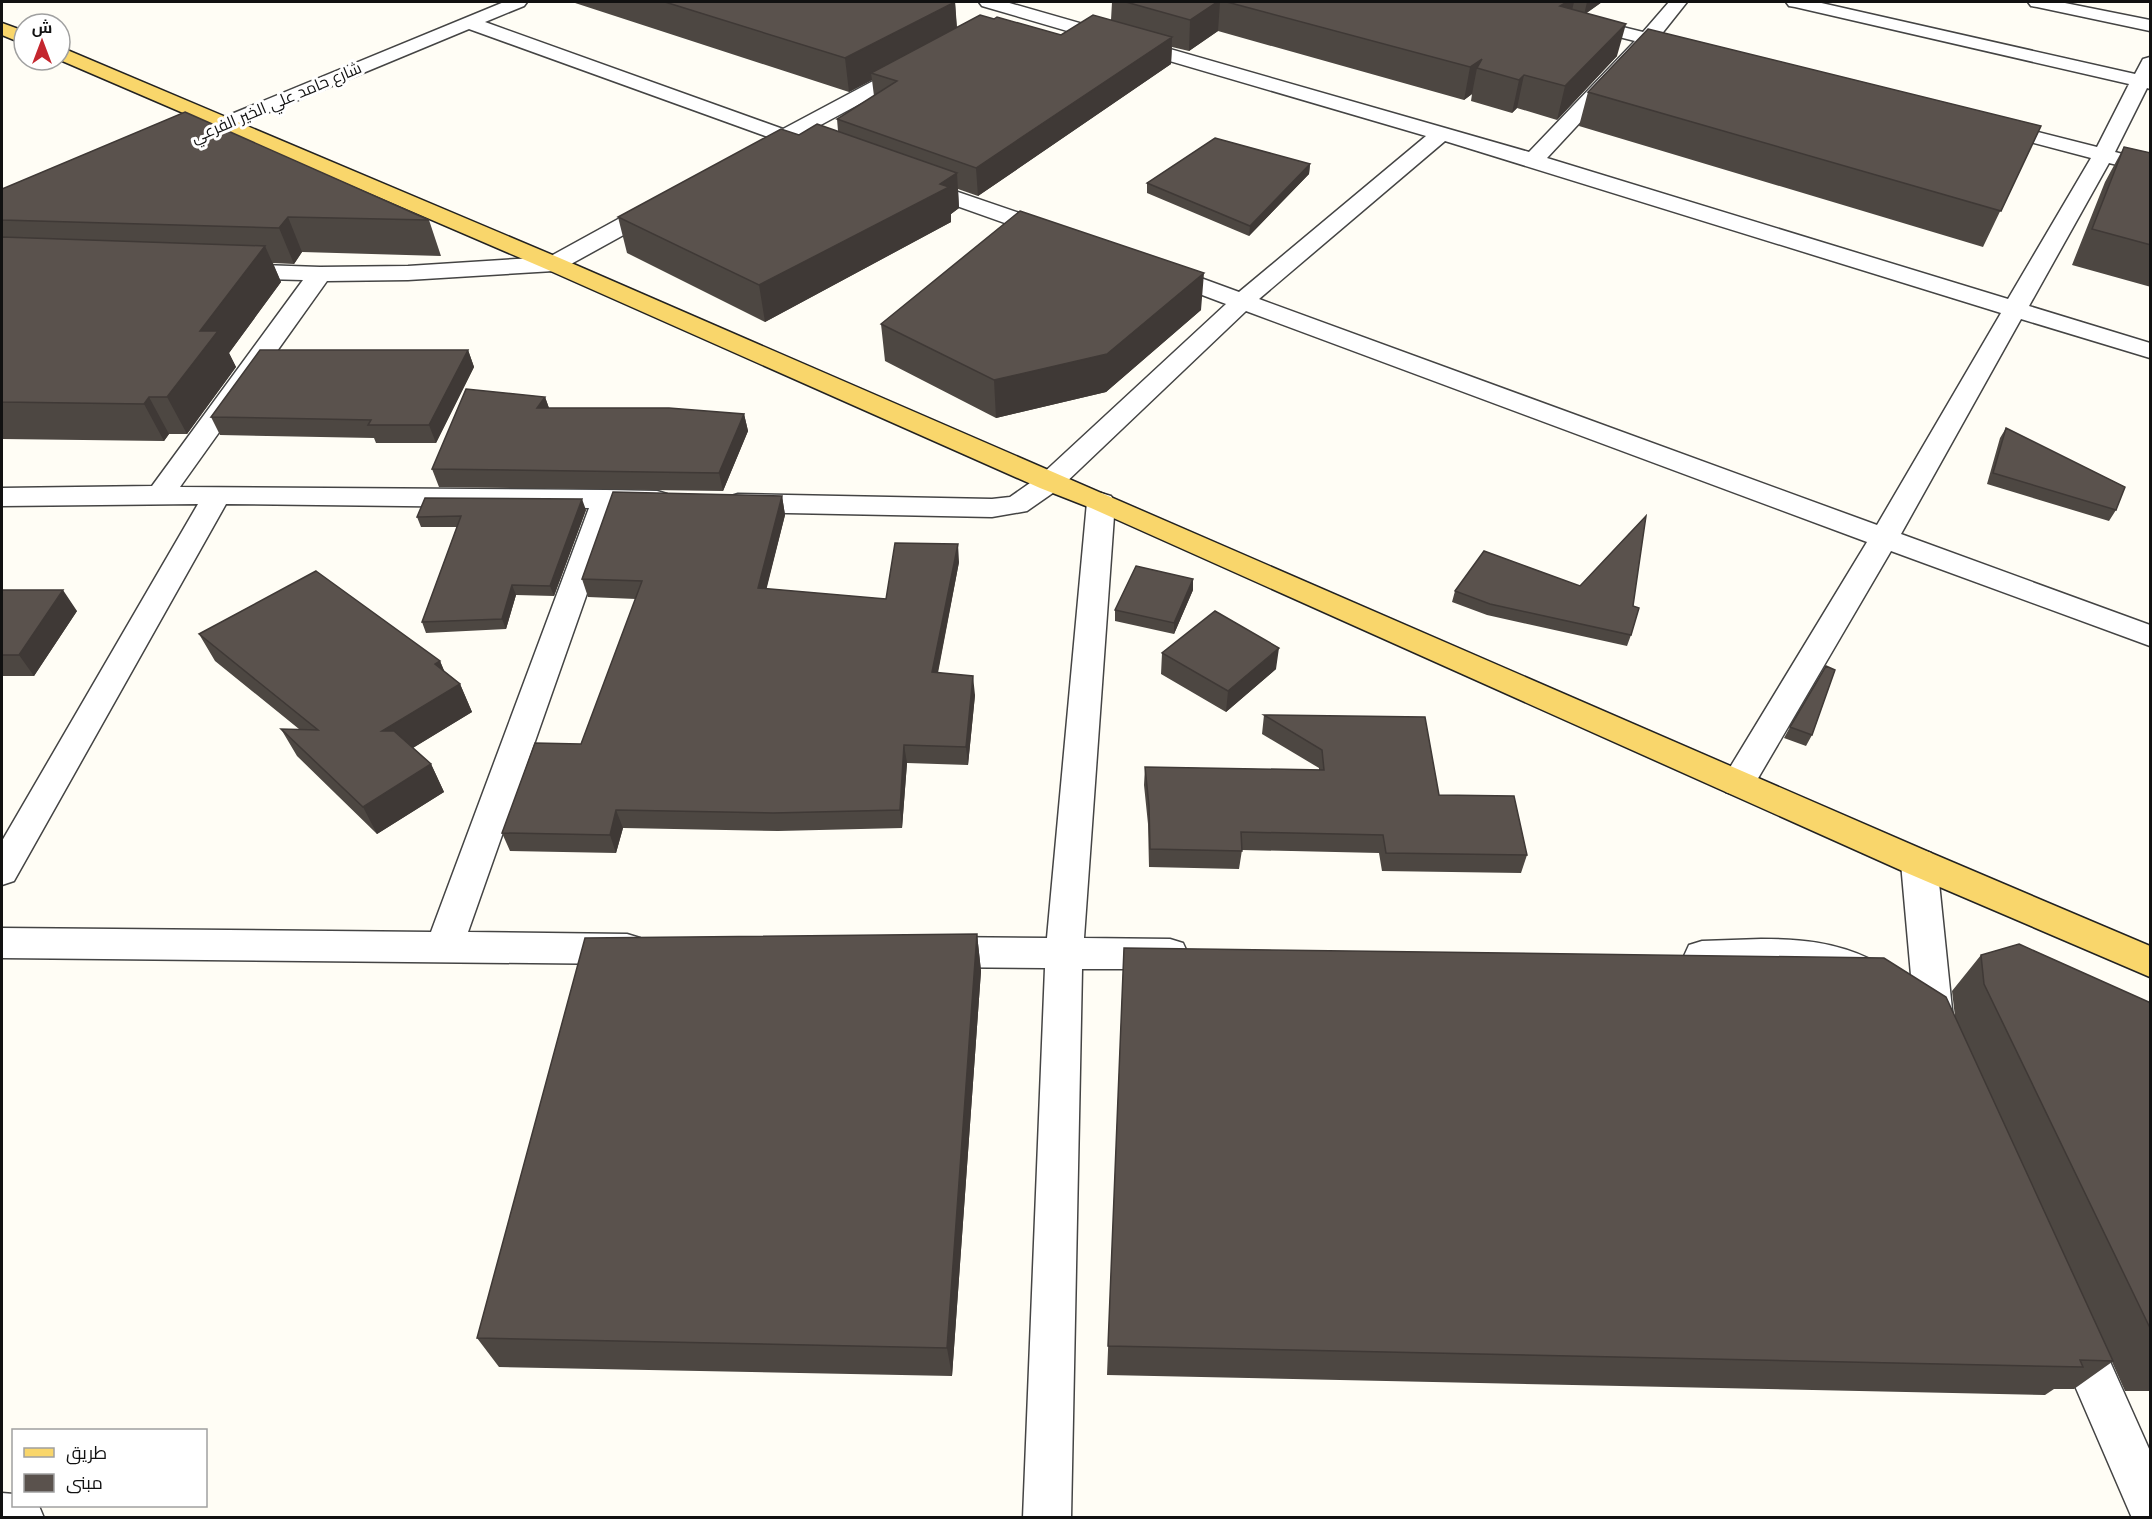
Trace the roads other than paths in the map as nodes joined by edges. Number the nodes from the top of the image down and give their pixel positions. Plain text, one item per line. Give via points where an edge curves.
1 (518, 2) edge
2 (988, 2) edge
3 (1501, 2) edge
4 (1678, 2) edge
5 (1795, 2) edge
6 (2037, 2) edge
7 (1026, 6) edge
8 (998, 21) edge
9 (467, 22) junction
10 (2151, 26) edge
11 (1648, 39) junction
12 (1705, 53) edge
13 (72, 58) edge
14 (927, 60) edge
15 (2147, 75) edge
16 (223, 123) junction
17 (1977, 123) edge
18 (1442, 133) junction
19 (785, 136) junction
20 (170, 146) edge
21 (753, 154) edge
22 (2103, 154) junction
23 (841, 157) edge
24 (1533, 160) junction
25 (2151, 167) edge
26 (896, 177) edge
27 (680, 195) edge
28 (1075, 241) edge
29 (554, 264) junction
30 (1142, 265) edge
31 (214, 270) edge
32 (320, 274) junction
33 (1243, 301) junction
34 (2013, 308) junction
35 (2151, 351) edge
36 (1050, 482) junction
37 (160, 495) junction
38 (217, 496) junction
39 (2, 497) edge
40 (606, 499) junction
41 (1101, 502) junction
42 (1885, 536) junction
43 (2151, 636) edge
44 (1738, 783) junction
45 (1919, 863) junction
46 (2, 871) edge
47 (2, 943) edge
48 (444, 947) junction
49 (658, 950) edge
50 (897, 952) edge
51 (1064, 954) junction
52 (1208, 954) edge
53 (1675, 956) edge
54 (2151, 962) edge
55 (1934, 1020) junction
56 (1954, 1063) edge
57 (2059, 1300) edge
58 (2151, 1504) edge
59 (2, 1517) edge
60 (20, 1518) edge
61 (1047, 1518) edge

1 - 9 street, شارع حامد علي الخير الفرعي
2 - 7 street
3 - 11 street
4 - 11 street
5 - 15 street
6 - 10 street
7 - 8 street
7 - 18 street
9 - 16 street, شارع حامد علي الخير الفرعي
9 - 19 street
11 - 12 street
11 - 24 street
13 - 16 main road
14 - 19 street
15 - 22 street
16 - 20 street, شارع حامد علي الخير الفرعي
16 - 29 main road
17 - 22 street
18 - 24 street
18 - 33 street
19 - 21 street
19 - 23 street
22 - 25 street
22 - 34 street
24 - 34 street
26 - 28 street
27 - 29 street
29 - 32 street
29 - 36 main road
30 - 33 street
31 - 32 street
32 - 37 street
33 - 36 street
33 - 42 street
34 - 35 street
34 - 42 street
36 - 40 street via 1017,505 992,508
36 - 41 main road
37 - 38 street
37 - 39 street
38 - 40 street
38 - 46 street
40 - 48 street
41 - 44 main road
41 - 51 street
42 - 43 street
42 - 44 street
44 - 45 main road
45 - 54 main road
45 - 55 street
47 - 48 street
48 - 49 street
50 - 51 street
51 - 52 street
51 - 61 street
53 - 55 street via 1830,959 1849,965
55 - 56 street
57 - 58 street
59 - 60 street

